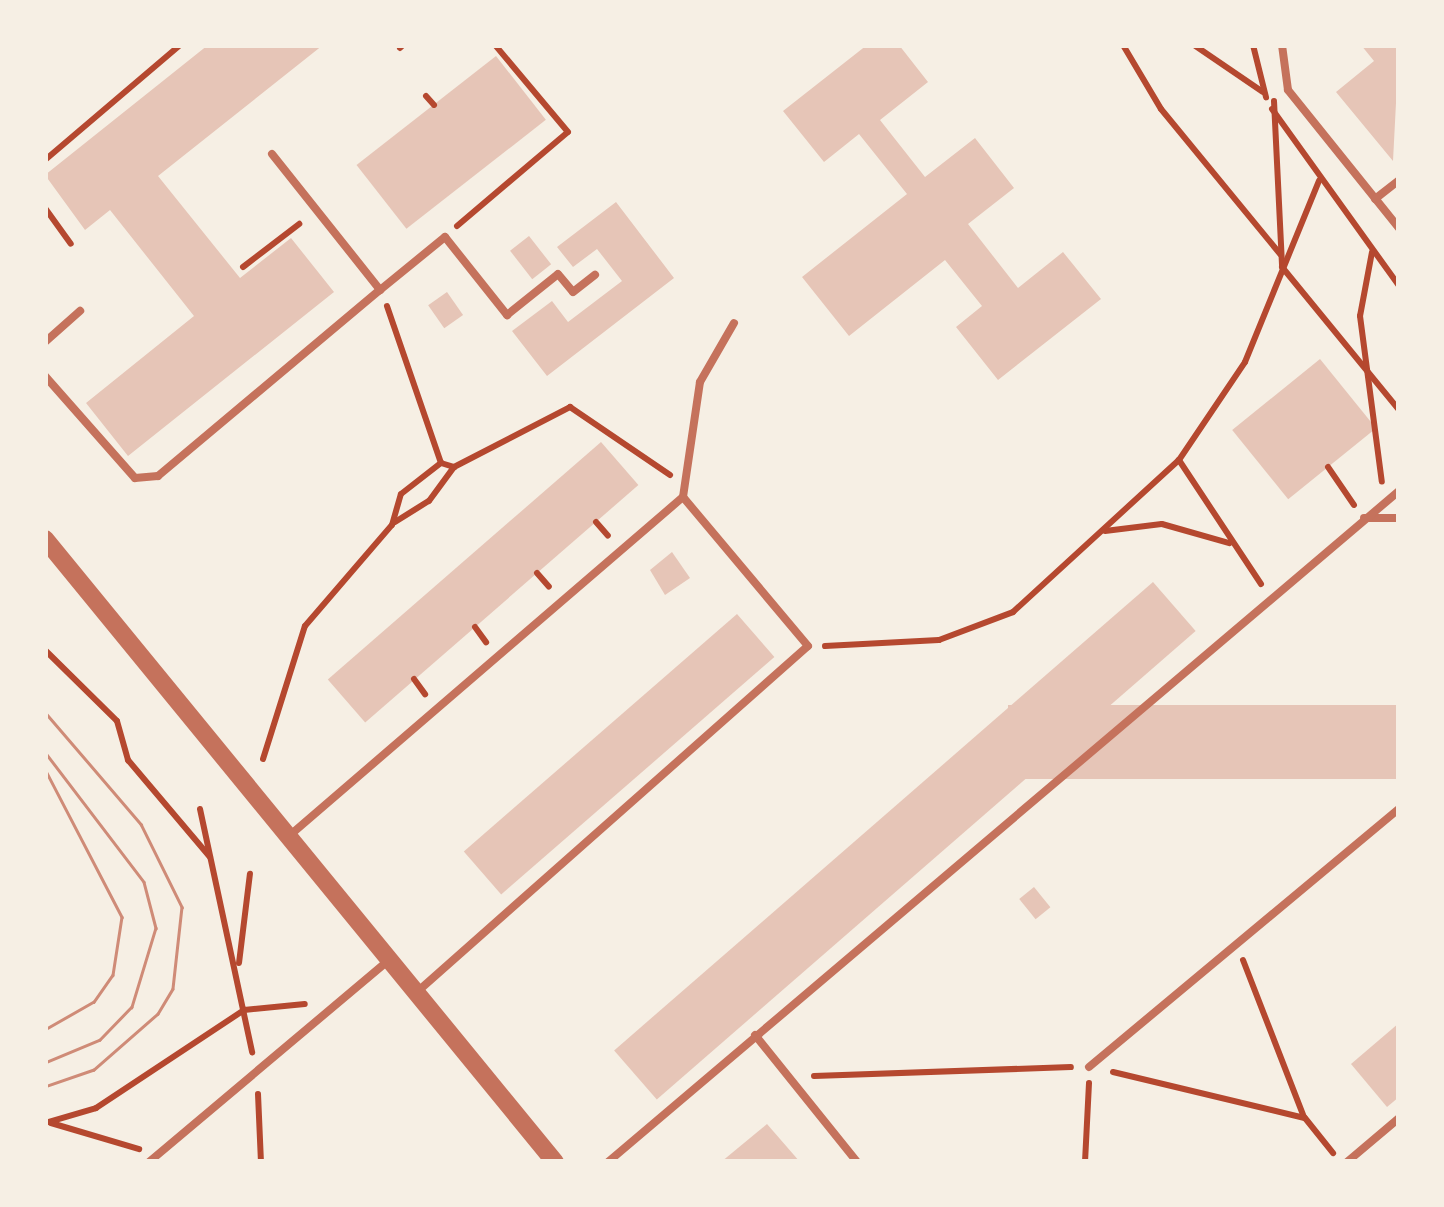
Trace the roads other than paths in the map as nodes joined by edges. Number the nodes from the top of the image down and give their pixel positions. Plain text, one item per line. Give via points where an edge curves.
1 (1282, 45) edge
2 (272, 154) dead end
3 (1399, 180) edge
4 (1375, 199) junction
5 (1399, 228) edge
6 (595, 274) dead end
7 (380, 290) junction
8 (80, 312) dead end
9 (734, 324) dead end
10 (45, 342) edge
11 (45, 376) edge
12 (1399, 491) edge
13 (683, 497) junction
14 (1364, 518) junction
15 (1399, 518) edge
16 (45, 539) edge
17 (1399, 809) edge
18 (288, 836) junction
19 (390, 959) junction
20 (417, 992) junction
21 (756, 1035) junction
22 (1090, 1067) road end
23 (1399, 1118) edge
24 (152, 1160) edge
25 (556, 1162) edge
26 (608, 1162) edge
27 (858, 1162) edge
28 (1346, 1162) edge

1 - 4 lane via 1288,90
2 - 7 lane
3 - 4 lane
4 - 5 lane
6 - 7 lane via 573,292 558,274 508,314 445,236
7 - 11 lane via 158,476 136,478
8 - 10 lane
9 - 13 lane via 700,382
12 - 14 lane
13 - 18 lane
13 - 20 lane via 808,646
14 - 15 lane
14 - 21 lane via 1268,593
16 - 18 street
17 - 22 lane
18 - 19 street
19 - 20 street
19 - 24 lane
20 - 25 street
21 - 26 lane
21 - 27 lane
23 - 28 lane

